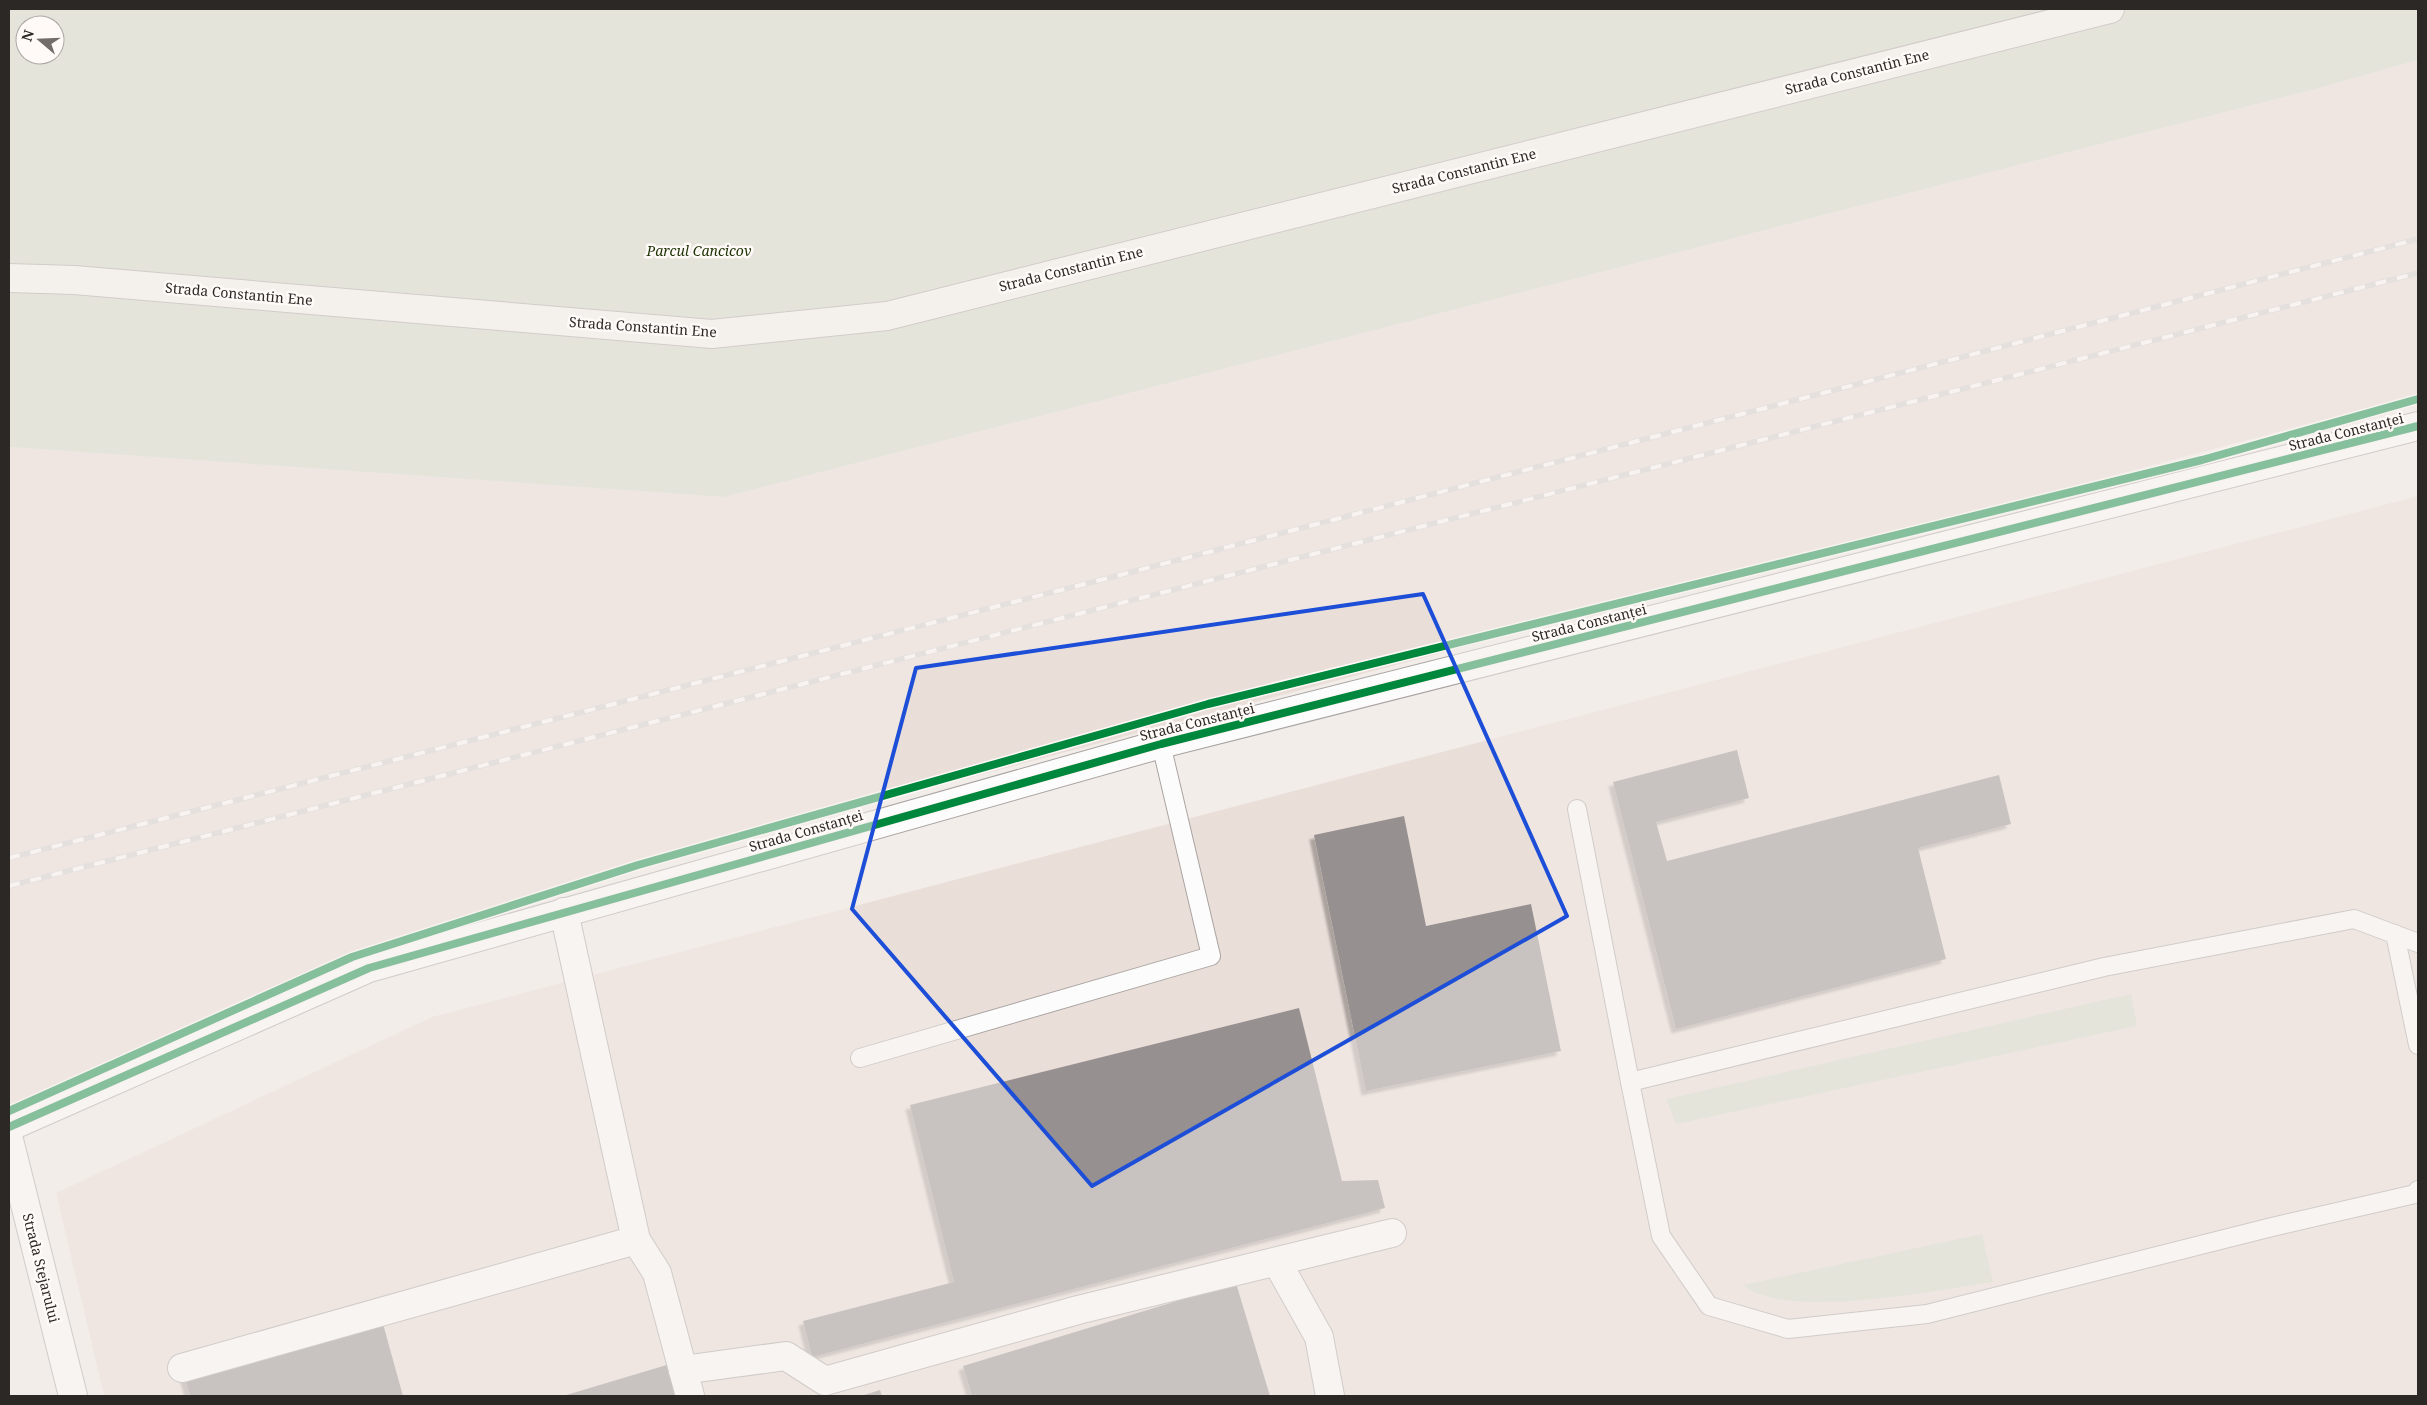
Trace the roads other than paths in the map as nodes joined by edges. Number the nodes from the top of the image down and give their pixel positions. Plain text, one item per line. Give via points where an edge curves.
1 (2110, 9) edge
2 (9, 278) edge
3 (2418, 426) edge
4 (1161, 744) junction
5 (1577, 809) dead end
6 (564, 912) junction
7 (2395, 934) junction
8 (2418, 943) edge
9 (2418, 1045) edge
10 (860, 1058) dead end
11 (1630, 1082) junction
12 (9, 1127) edge
13 (9, 1140) edge
14 (2418, 1190) edge
15 (1392, 1233) dead end
16 (636, 1240) junction
17 (1277, 1262) junction
18 (182, 1368) dead end
19 (682, 1370) junction
20 (73, 1396) edge
21 (690, 1396) edge
22 (1330, 1396) edge

1 - 2 main road, Strada Constantin Ene via 886,316 712,334 74,280
3 - 4 street, Strada Constanței
4 - 6 street, Strada Constanței
4 - 10 lane via 1211,956
5 - 11 lane
6 - 12 street, Strada Constanței via 369,968
6 - 16 street
7 - 8 lane
7 - 9 lane
7 - 11 lane via 2354,919 2236,941 2104,967
11 - 14 lane via 1661,1236 1709,1306 1788,1329 1927,1314 2415,1194
13 - 20 street, Strada Stejarului
15 - 17 street
16 - 18 street
16 - 19 street via 657,1273
17 - 19 street via 1078,1310 825,1381 786,1356
17 - 22 street via 1319,1337
19 - 21 street

